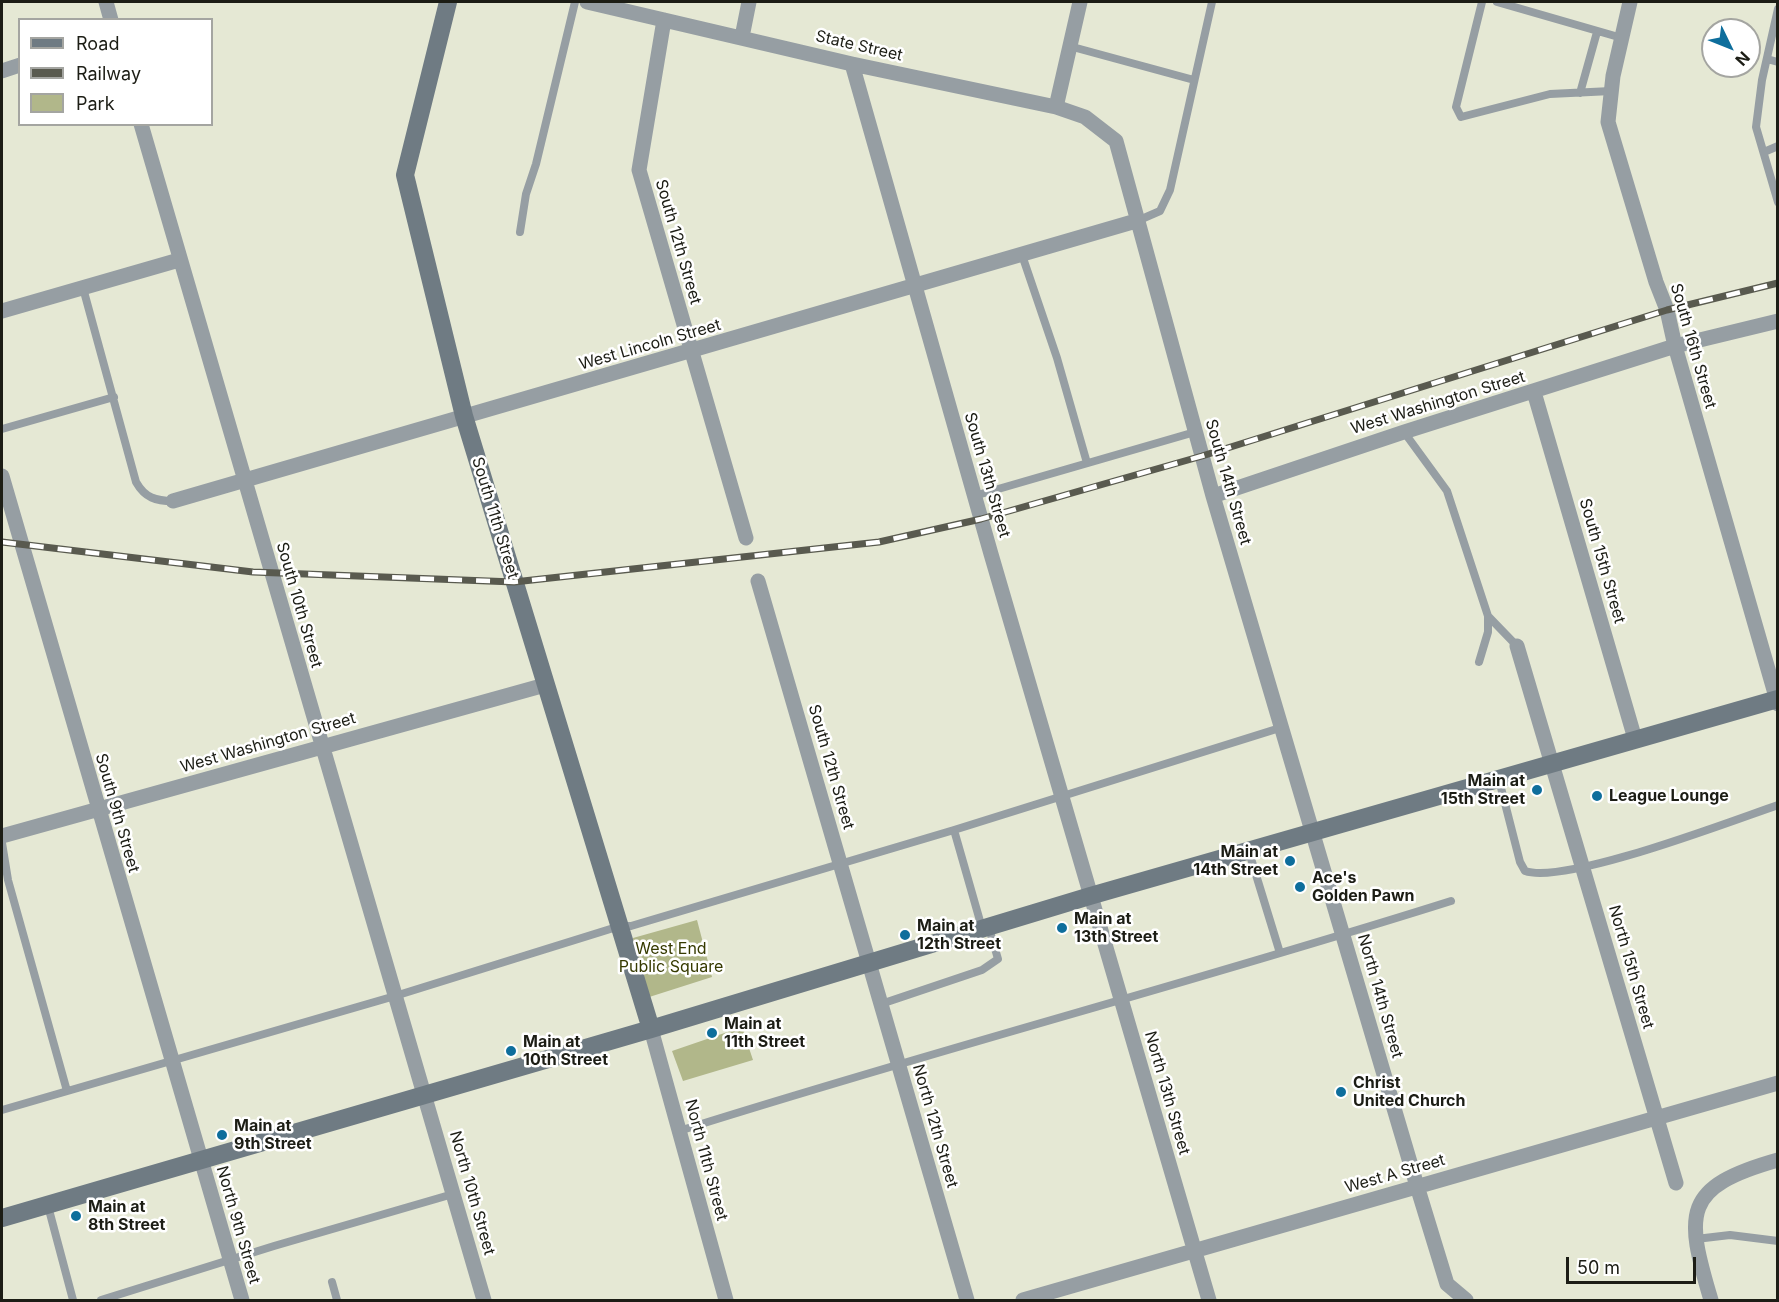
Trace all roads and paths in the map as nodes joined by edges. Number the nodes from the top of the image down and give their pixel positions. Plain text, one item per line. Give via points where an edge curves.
1 (106, 2) edge
2 (448, 2) edge
3 (575, 2) edge
4 (590, 2) edge
5 (749, 2) edge
6 (1080, 2) edge
7 (1212, 2) edge
8 (1482, 2) edge
9 (1497, 2) edge
10 (1630, 2) edge
11 (1778, 9) edge
12 (110, 18) edge
13 (664, 20) junction
14 (1597, 32) junction
15 (742, 37) junction
16 (1622, 38) junction
17 (1070, 46) junction
18 (1767, 59) junction
19 (1778, 62) edge
20 (852, 64) junction
21 (18, 66) edge
22 (2, 71) edge
23 (1194, 80) junction
24 (1611, 91) junction
25 (1580, 93) junction
26 (1056, 107) junction
27 (142, 126) edge
28 (1116, 141) joint
29 (1778, 146) edge
30 (1764, 152) junction
31 (1778, 202) edge
32 (1136, 221) junction
33 (520, 231) dead end
34 (1022, 255) junction
35 (179, 260) junction
36 (914, 286) junction
37 (83, 288) junction
38 (2, 311) edge
39 (1778, 321) edge
40 (1675, 346) junction
41 (690, 353) junction
42 (1534, 392) junction
43 (114, 397) junction
44 (464, 416) junction
45 (2, 429) edge
46 (1195, 432) junction
47 (1404, 432) junction
48 (1087, 463) junction
49 (2, 476) edge
50 (244, 481) junction
51 (974, 496) junction
52 (1213, 496) junction
53 (173, 501) joint
54 (746, 538) dead end
55 (758, 581) dead end
56 (1488, 616) junction
57 (1517, 646) joint
58 (1479, 662) dead end
59 (545, 685) junction
60 (1777, 701) edge
61 (1283, 727) junction
62 (1635, 739) junction
63 (322, 746) junction
64 (1551, 762) junction
65 (1498, 777) junction
66 (1061, 797) junction
67 (1778, 805) edge
68 (98, 809) junction
69 (954, 830) junction
70 (1313, 831) junction
71 (2, 836) edge
72 (2, 843) edge
73 (1248, 850) junction
74 (840, 862) junction
75 (1582, 866) junction
76 (1090, 896) junction
77 (1451, 901) dead end
78 (620, 926) junction
79 (985, 927) junction
80 (1343, 935) junction
81 (1280, 953) junction
82 (869, 962) junction
83 (395, 996) junction
84 (1121, 1000) junction
85 (881, 1004) junction
86 (651, 1029) junction
87 (171, 1060) junction
88 (899, 1065) junction
89 (1778, 1083) edge
90 (67, 1091) junction
91 (425, 1095) junction
92 (2, 1110) edge
93 (1656, 1117) junction
94 (679, 1131) junction
95 (200, 1160) junction
96 (1778, 1160) edge
97 (1676, 1183) dead end
98 (1417, 1186) junction
99 (453, 1194) junction
100 (47, 1205) junction
101 (2, 1218) edge
102 (1695, 1239) junction
103 (1778, 1241) edge
104 (1194, 1251) junction
105 (230, 1261) junction
106 (332, 1282) dead end
107 (73, 1300) edge
108 (101, 1300) edge
109 (242, 1300) edge
110 (337, 1300) edge
111 (484, 1300) edge
112 (726, 1300) edge
113 (967, 1300) edge
114 (1023, 1300) edge
115 (1209, 1300) edge
116 (1466, 1300) edge
117 (1711, 1300) edge

1 - 12 street
2 - 44 main road, South 11th Street via 405,175
3 - 33 lane
4 - 13 street, State Street
5 - 15 street
6 - 17 street
7 - 23 lane
8 - 25 lane via 1456,107 1461,117 1550,94
9 - 14 lane
10 - 16 street, South 16th Street
11 - 18 lane
13 - 15 street, State Street
13 - 41 street, South 12th Street via 639,170
14 - 16 lane
14 - 25 lane
15 - 20 street, State Street
16 - 24 street, South 16th Street
17 - 23 lane
17 - 26 street
18 - 19 lane
18 - 30 lane via 1756,127
20 - 26 street, State Street
20 - 36 street, South 13th Street
21 - 22 street
23 - 32 lane via 1170,190 1160,211
24 - 25 lane
24 - 40 street, South 16th Street via 1608,122
26 - 28 street, State Street via 1085,117
27 - 35 street, South 10th Street
28 - 32 street, South 14th Street
29 - 30 lane
30 - 31 lane
32 - 34 street, West Lincoln Street
32 - 46 street, South 14th Street
34 - 36 street, West Lincoln Street
34 - 48 lane
35 - 37 street
35 - 50 street, South 10th Street
36 - 41 street, West Lincoln Street
36 - 51 street, South 13th Street
37 - 38 street
37 - 43 lane
39 - 40 street, West Washington Street
40 - 42 street, West Washington Street
40 - 60 street, South 16th Street
41 - 44 street, West Lincoln Street
41 - 54 street, South 12th Street
42 - 47 street, West Washington Street
42 - 62 street, South 15th Street
43 - 45 lane
43 - 53 lane via 136,482 142,492 156,501
44 - 50 street, West Lincoln Street
44 - 59 main road, South 11th Street
46 - 48 lane
46 - 52 street, South 14th Street
47 - 52 street, West Washington Street
47 - 56 lane via 1448,491
48 - 51 lane
49 - 68 street, South 9th Street
50 - 53 street, West Lincoln Street
50 - 63 street, South 10th Street
51 - 66 street, South 13th Street
52 - 61 street, South 14th Street
55 - 74 street, South 12th Street
56 - 57 lane
56 - 58 lane via 1488,632
57 - 64 street, North 15th Street
59 - 63 street, West Washington Street
59 - 78 main road, South 11th Street
60 - 62 main road
61 - 66 lane
61 - 70 street, South 14th Street
62 - 64 main road
63 - 68 street, West Washington Street
63 - 83 street, South 10th Street
64 - 65 main road
64 - 75 street, North 15th Street
65 - 70 main road
65 - 75 lane via 1525,871 1542,875
66 - 69 lane
66 - 76 street, South 13th Street
67 - 75 lane via 1642,851
68 - 71 street, West Washington Street
68 - 87 street, South 9th Street
69 - 74 lane
69 - 79 lane
70 - 73 main road
70 - 80 street, North 14th Street
72 - 90 lane via 8,880
73 - 76 main road
73 - 81 lane
74 - 78 lane via 631,926
74 - 82 street, South 12th Street
75 - 93 street, North 15th Street
76 - 79 main road
76 - 84 street, North 13th Street
77 - 80 lane
78 - 83 lane
78 - 86 main road, South 11th Street
79 - 82 main road
79 - 85 lane via 999,959 982,970
80 - 81 lane
80 - 98 street, North 14th Street
81 - 84 lane
82 - 85 street, North 12th Street
82 - 86 main road
83 - 87 lane
83 - 91 street, South 10th Street
84 - 88 lane
84 - 104 street, North 13th Street
85 - 88 street, North 12th Street
86 - 91 main road
86 - 94 street, North 11th Street
87 - 90 lane
87 - 95 street, South 9th Street
88 - 94 lane
88 - 113 street, North 12th Street
89 - 93 street, West A Street
90 - 92 lane
91 - 95 main road
91 - 99 street, North 10th Street
93 - 97 street, North 15th Street
93 - 98 street, West A Street
94 - 112 street, North 11th Street
95 - 100 main road
95 - 105 street, North 9th Street
96 - 102 street via 1727,1177 1712,1188 1696,1217
98 - 104 street, West A Street
98 - 116 street, North 14th Street via 1447,1284
99 - 105 lane
99 - 111 street, North 10th Street
100 - 101 main road
100 - 107 lane
102 - 103 lane via 1730,1235
102 - 117 street
104 - 114 street, West A Street
104 - 115 street, North 13th Street
105 - 108 lane
105 - 109 street, North 9th Street
106 - 110 lane

